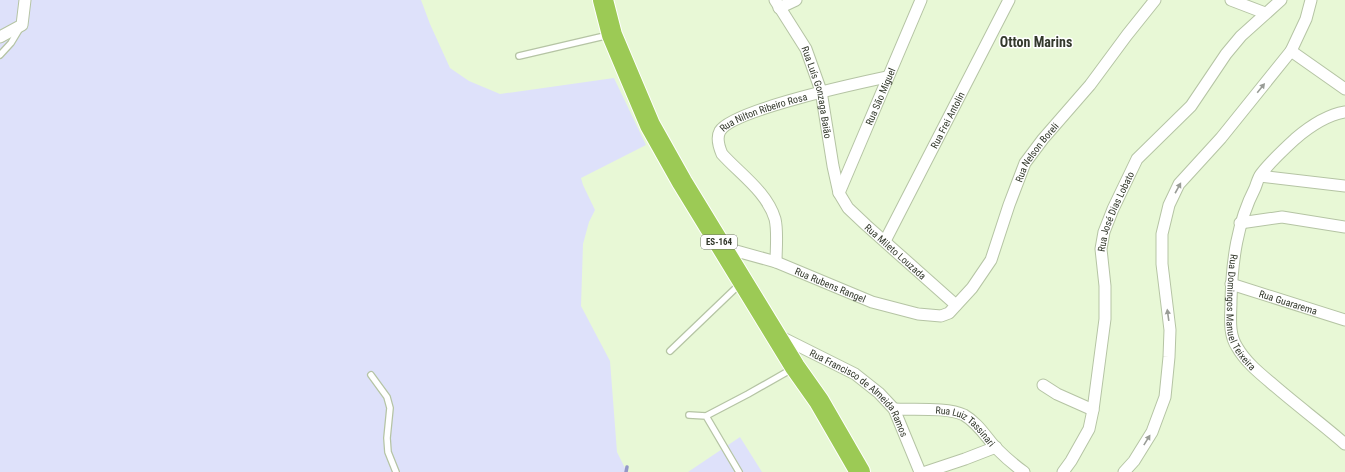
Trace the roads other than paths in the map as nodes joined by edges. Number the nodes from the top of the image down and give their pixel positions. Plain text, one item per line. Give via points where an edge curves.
1 (25, 0) edge
2 (603, 0) edge
3 (796, 0) edge
4 (921, 0) edge
5 (1010, 0) edge
6 (1155, 0) edge
7 (1231, 0) edge
8 (1280, 0) edge
9 (1311, 0) edge
10 (777, 4) edge
11 (1265, 13) junction
12 (22, 25) junction
13 (612, 35) junction
14 (0, 37) edge
15 (1291, 51) junction
16 (0, 54) edge
17 (519, 56) dead end
18 (887, 77) junction
19 (1345, 89) edge
20 (821, 91) junction
21 (1345, 112) edge
22 (1260, 176) junction
23 (1345, 186) edge
24 (839, 193) junction
25 (1240, 223) junction
26 (1345, 227) edge
27 (885, 241) junction
28 (722, 247) junction
29 (776, 262) junction
30 (743, 281) junction
31 (1232, 284) junction
32 (956, 305) junction
33 (941, 316) joint
34 (1345, 320) edge
35 (776, 335) junction
36 (670, 351) dead end
37 (795, 367) junction
38 (370, 375) dead end
39 (1043, 385) dead end
40 (894, 410) junction
41 (1093, 410) junction
42 (689, 415) dead end
43 (706, 416) junction
44 (1345, 444) edge
45 (996, 447) junction
46 (396, 472) edge
47 (739, 472) edge
48 (860, 472) edge
49 (920, 472) edge
50 (926, 472) edge
51 (1024, 472) edge
52 (1063, 472) edge
53 (1124, 472) edge

1 - 12 street
2 - 13 highway, ES-164
3 - 10 street
4 - 18 street, Rua São Miguel
5 - 27 street, Rua Frei Antolin
6 - 32 street, Rua Nelson Boreli via 1090,85 1025,163 990,260 972,288
7 - 11 street
8 - 11 street, Rua José Dias Lobato
9 - 15 street via 1306,19
10 - 20 street, Rua Luís Gonzaga Baião via 806,49
11 - 41 street, Rua José Dias Lobato via 1226,54 1191,106 1137,159 1113,209 1104,232 1101,249 1105,319
12 - 14 street
12 - 16 lane via 11,44
13 - 17 lane
13 - 28 highway, ES-164 via 650,126
15 - 19 street
53 -> 15 street via 1152,432 1165,397 1170,330 1162,264 1162,234 1170,205 1179,184 1221,138
18 - 20 street, Rua Nilton Ribeiro Rosa
18 - 24 street, Rua São Miguel
20 - 24 street, Rua Luís Gonzaga Baião
20 - 29 street, Rua Nilton Ribeiro Rosa via 752,113 728,123 720,130 718,138 722,154 760,192 769,205 775,220
21 - 22 street, Rua Domingos Manuel Teixeira via 1337,113 1300,135 1274,158
22 - 23 street
22 - 25 street, Rua Domingos Manuel Teixeira
24 - 27 street, Rua Mileto Louzada via 848,208
25 - 26 street via 1282,217
25 - 31 street, Rua Domingos Manuel Teixeira
27 - 32 street, Rua Mileto Louzada
28 - 29 street, Rua Rubens Rangel
28 - 30 highway, ES-164
29 - 33 street, Rua Rubens Rangel via 872,302 918,314
30 - 35 highway, ES-164
30 - 36 lane
31 - 34 street, Rua Guararema
31 - 44 street, Rua Domingos Manuel Teixeira via 1231,335 1237,347 1251,365
32 - 33 street, Rua Nelson Boreli via 949,313
35 - 37 highway, ES-164
35 - 40 street, Rua Francisco de Almeida Ramos via 855,374 879,393
37 - 43 lane
37 - 48 highway, ES-164
38 - 46 lane via 386,397 390,408 388,452
39 - 41 street
40 - 45 street, Rua Luiz Tassinari via 948,410 963,415 975,423
40 - 49 street, Rua Francisco de Almeida Ramos
41 - 52 street, Rua José Dias Lobato via 1089,429
42 - 43 lane
43 - 47 lane
45 - 50 street
45 - 51 street, Rua Luiz Tassinari

